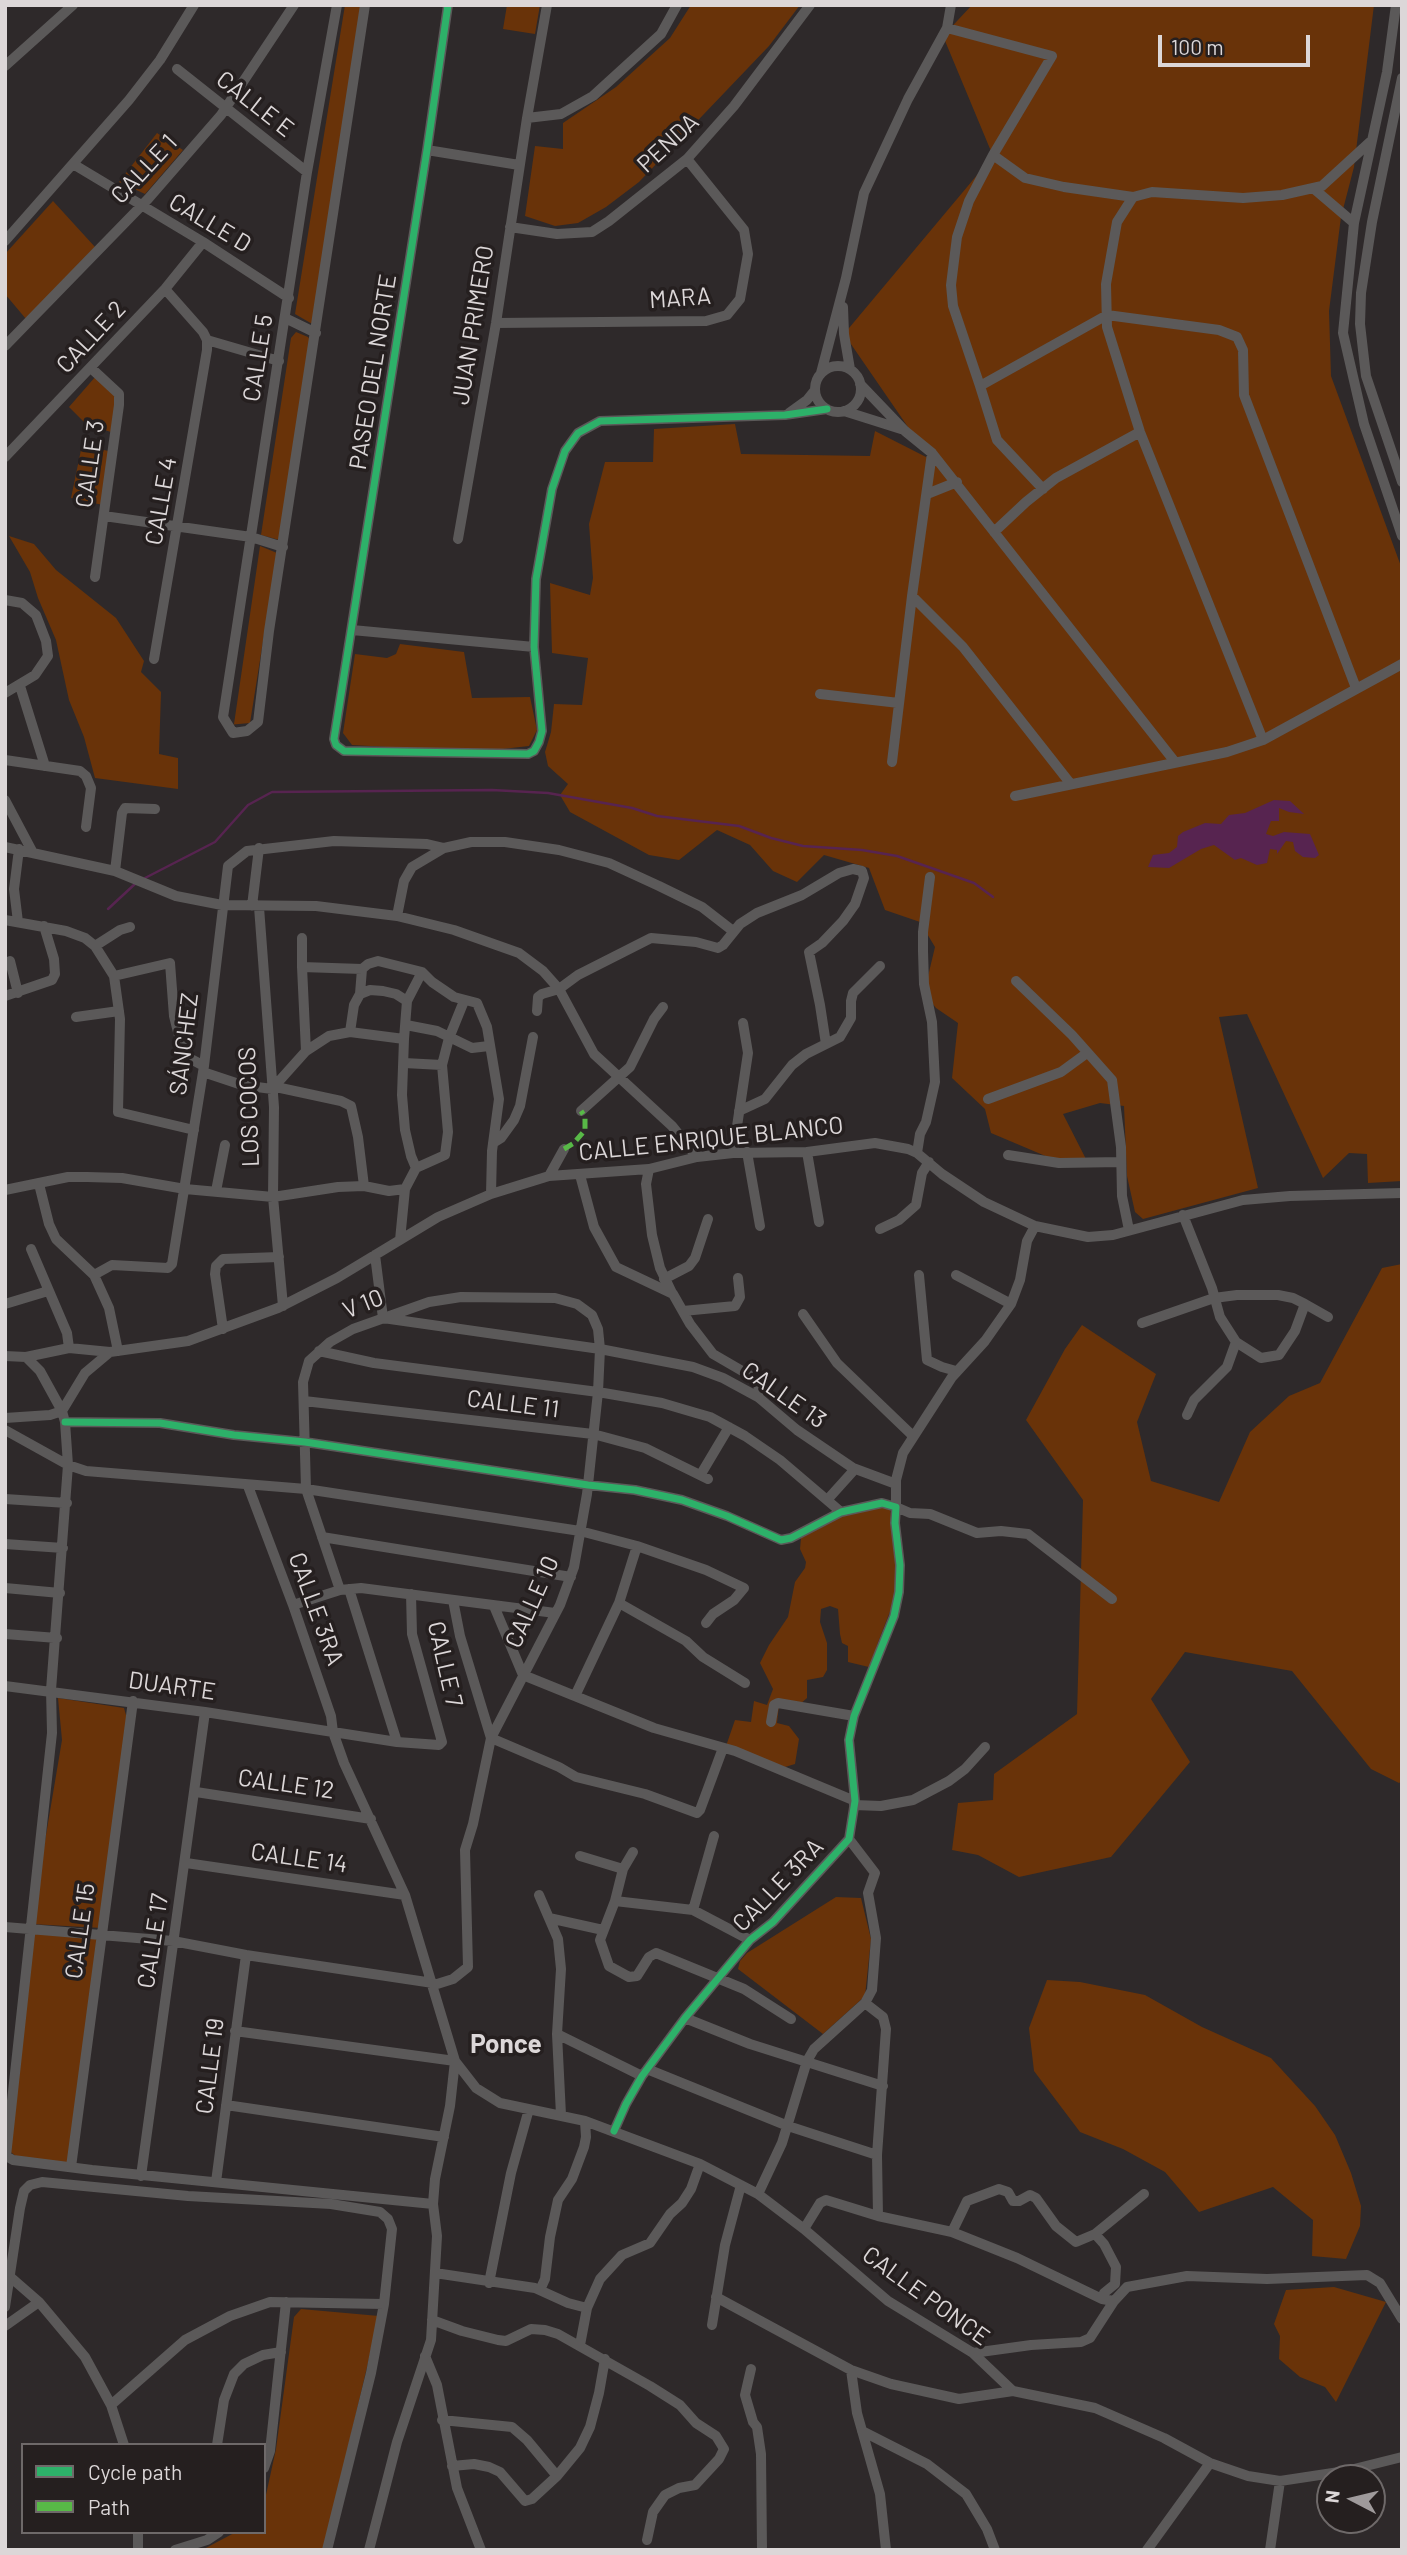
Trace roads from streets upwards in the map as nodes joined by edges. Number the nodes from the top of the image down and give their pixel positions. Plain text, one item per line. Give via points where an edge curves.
1 (73, 5) edge
2 (194, 5) edge
3 (293, 5) edge
4 (337, 5) edge
5 (365, 5) edge
6 (448, 5) edge
7 (547, 5) edge
8 (677, 5) edge
9 (810, 5) edge
10 (951, 5) edge
11 (1396, 5) edge
12 (947, 29) junction
13 (5, 66) edge
14 (177, 69) dead end
15 (1402, 78) edge
16 (225, 108) junction
17 (527, 118) junction
18 (1370, 142) junction
19 (427, 149) junction
20 (993, 155) junction
21 (687, 159) junction
22 (73, 164) junction
23 (519, 165) junction
24 (307, 172) junction
25 (1313, 188) junction
26 (1133, 197) junction
27 (139, 205) junction
28 (1353, 223) junction
29 (510, 227) junction
30 (5, 241) edge
31 (203, 242) junction
32 (846, 278) junction
33 (165, 289) junction
34 (289, 298) junction
35 (1107, 316) junction
36 (285, 318) junction
37 (496, 323) junction
38 (316, 333) junction
39 (207, 345) junction
40 (5, 346) edge
41 (279, 361) junction
42 (91, 368) junction
43 (850, 369) junction
44 (821, 373) junction
45 (860, 384) junction
46 (980, 386) junction
47 (815, 390) junction
48 (827, 410) junction
49 (844, 411) junction
50 (785, 415) junction
51 (905, 431) junction
52 (1140, 432) junction
53 (932, 453) junction
54 (5, 457) edge
55 (957, 482) junction
56 (1402, 482) edge
57 (1043, 489) junction
58 (926, 494) junction
59 (104, 516) junction
60 (178, 527) junction
61 (994, 532) junction
62 (1402, 536) edge
63 (251, 537) junction
64 (458, 539) dead end
65 (283, 547) junction
66 (95, 577) dead end
67 (912, 596) junction
68 (5, 600) edge
69 (352, 630) junction
70 (534, 647) junction
71 (154, 659) dead end
72 (1402, 664) edge
73 (20, 686) junction
74 (1356, 688) junction
75 (5, 693) edge
76 (820, 694) dead end
77 (899, 703) junction
78 (1263, 740) junction
79 (5, 760) edge
80 (892, 762) dead end
81 (1175, 762) junction
82 (45, 766) junction
83 (1070, 783) junction
84 (1015, 796) dead end
85 (5, 800) edge
86 (155, 809) dead end
87 (86, 827) dead end
88 (5, 847) edge
89 (259, 848) junction
90 (444, 848) junction
91 (19, 849) junction
92 (32, 851) junction
93 (115, 871) junction
94 (930, 877) dead end
95 (222, 905) junction
96 (255, 906) junction
97 (397, 916) junction
98 (5, 919) edge
99 (18, 922) junction
100 (44, 926) junction
101 (130, 927) dead end
102 (733, 931) junction
103 (302, 938) dead end
104 (95, 946) junction
105 (10, 961) dead end
106 (365, 966) junction
107 (880, 966) dead end
108 (302, 967) junction
109 (422, 972) junction
110 (114, 976) junction
111 (1016, 981) dead end
112 (559, 989) junction
113 (18, 993) junction
114 (360, 994) junction
115 (5, 996) edge
116 (407, 1001) junction
117 (464, 1001) junction
118 (663, 1007) dead end
119 (119, 1011) junction
120 (537, 1011) dead end
121 (76, 1017) dead end
122 (743, 1023) dead end
123 (406, 1025) junction
124 (350, 1032) junction
125 (533, 1037) dead end
126 (449, 1038) junction
127 (404, 1039) junction
128 (826, 1044) junction
129 (489, 1046) junction
130 (306, 1051) junction
131 (1087, 1053) junction
132 (404, 1063) junction
133 (442, 1065) junction
134 (204, 1069) junction
135 (620, 1076) junction
136 (274, 1088) junction
137 (988, 1099) dead end
138 (582, 1111) dead end
139 (739, 1111) junction
140 (194, 1130) junction
141 (493, 1143) junction
142 (225, 1145) dead end
143 (564, 1149) dead end
144 (747, 1152) junction
145 (807, 1152) junction
146 (733, 1153) junction
147 (916, 1153) junction
148 (1008, 1155) dead end
149 (697, 1157) junction
150 (929, 1162) junction
151 (1121, 1162) junction
152 (416, 1168) junction
153 (649, 1169) junction
154 (580, 1175) junction
155 (549, 1176) junction
156 (39, 1184) junction
157 (364, 1186) junction
158 (185, 1189) junction
159 (405, 1189) junction
160 (5, 1190) edge
161 (216, 1191) junction
162 (1402, 1193) edge
163 (491, 1194) junction
164 (273, 1196) junction
165 (1183, 1215) junction
166 (708, 1219) dead end
167 (819, 1222) dead end
168 (760, 1226) dead end
169 (1035, 1226) junction
170 (880, 1229) dead end
171 (1129, 1230) junction
172 (400, 1240) junction
173 (32, 1249) dead end
174 (375, 1255) junction
175 (279, 1257) junction
176 (94, 1275) junction
177 (956, 1275) dead end
178 (919, 1276) dead end
179 (738, 1278) dead end
180 (664, 1279) junction
181 (48, 1291) junction
182 (673, 1294) junction
183 (1214, 1298) junction
184 (5, 1304) edge
185 (1011, 1304) junction
186 (1305, 1304) junction
187 (283, 1306) junction
188 (683, 1311) junction
189 (803, 1314) dead end
190 (1328, 1317) dead end
191 (383, 1318) junction
192 (1142, 1323) dead end
193 (223, 1329) junction
194 (1236, 1342) junction
195 (69, 1348) junction
196 (600, 1349) junction
197 (319, 1351) junction
198 (114, 1352) junction
199 (5, 1356) edge
200 (26, 1357) junction
201 (957, 1371) junction
202 (597, 1392) junction
203 (758, 1397) junction
204 (304, 1401) junction
205 (62, 1411) junction
206 (1186, 1416) dead end
207 (5, 1418) edge
208 (65, 1422) junction
209 (729, 1427) junction
210 (5, 1430) edge
211 (593, 1434) junction
212 (913, 1436) junction
213 (305, 1442) junction
214 (68, 1465) junction
215 (855, 1469) junction
216 (896, 1484) junction
217 (588, 1485) junction
218 (248, 1486) junction
219 (306, 1489) junction
220 (5, 1499) edge
221 (828, 1499) junction
222 (66, 1503) junction
223 (896, 1507) junction
224 (841, 1512) junction
225 (580, 1531) junction
226 (322, 1536) junction
227 (5, 1544) edge
228 (637, 1546) junction
229 (63, 1548) junction
230 (571, 1577) junction
231 (5, 1588) edge
232 (345, 1589) junction
233 (60, 1592) junction
234 (411, 1594) junction
235 (1112, 1599) dead end
236 (453, 1600) junction
237 (620, 1603) junction
238 (293, 1605) junction
239 (494, 1606) junction
240 (555, 1613) junction
241 (706, 1623) dead end
242 (5, 1634) edge
243 (57, 1637) junction
244 (523, 1675) junction
245 (745, 1683) dead end
246 (5, 1686) edge
247 (51, 1690) junction
248 (575, 1696) junction
249 (133, 1702) junction
250 (205, 1712) junction
251 (854, 1716) junction
252 (771, 1722) dead end
253 (333, 1732) junction
254 (491, 1738) junction
255 (397, 1742) junction
256 (442, 1742) joint
257 (985, 1746) dead end
258 (723, 1748) junction
259 (196, 1792) junction
260 (854, 1803) junction
261 (370, 1819) junction
262 (714, 1836) dead end
263 (849, 1839) junction
264 (633, 1852) dead end
265 (580, 1856) dead end
266 (186, 1863) junction
267 (623, 1869) junction
268 (405, 1895) junction
269 (539, 1895) dead end
270 (615, 1901) junction
271 (693, 1910) junction
272 (549, 1918) junction
273 (5, 1927) edge
274 (30, 1928) junction
275 (603, 1930) junction
276 (101, 1934) junction
277 (750, 1940) junction
278 (173, 1941) junction
279 (246, 1955) junction
280 (718, 1979) junction
281 (433, 1984) junction
282 (864, 2003) junction
283 (685, 2018) junction
284 (791, 2019) dead end
285 (236, 2031) junction
286 (557, 2034) junction
287 (455, 2061) junction
288 (807, 2061) junction
289 (644, 2073) junction
290 (883, 2087) junction
291 (226, 2105) junction
292 (529, 2109) junction
293 (561, 2115) junction
294 (586, 2121) junction
295 (788, 2126) junction
296 (614, 2132) junction
297 (444, 2137) junction
298 (7, 2148) edge
299 (877, 2155) junction
300 (700, 2164) junction
301 (71, 2167) junction
302 (141, 2176) junction
303 (216, 2182) junction
304 (741, 2185) junction
305 (758, 2194) junction
306 (1144, 2194) dead end
307 (433, 2204) junction
308 (878, 2216) junction
309 (804, 2229) junction
310 (951, 2232) junction
311 (1095, 2234) junction
312 (435, 2273) junction
313 (8, 2275) edge
314 (489, 2283) junction
315 (540, 2290) junction
316 (716, 2297) junction
317 (1102, 2299) junction
318 (1114, 2301) junction
319 (39, 2302) junction
320 (286, 2302) junction
321 (384, 2304) junction
322 (5, 2307) edge
323 (587, 2308) junction
324 (1402, 2319) edge
325 (432, 2320) junction
326 (712, 2325) dead end
327 (5, 2326) edge
328 (580, 2345) junction
329 (281, 2352) junction
330 (973, 2353) junction
331 (425, 2356) junction
332 (605, 2360) junction
333 (751, 2369) dead end
334 (850, 2370) junction
335 (1013, 2390) junction
336 (111, 2405) junction
337 (442, 2420) junction
338 (862, 2431) junction
339 (123, 2443) edge
340 (217, 2443) edge
341 (1402, 2457) edge
342 (266, 2462) edge
343 (1210, 2463) junction
344 (452, 2466) junction
345 (557, 2476) junction
346 (1280, 2481) junction
347 (216, 2534) edge
348 (647, 2540) dead end
349 (175, 2550) edge
350 (327, 2550) edge
351 (369, 2550) edge
352 (481, 2550) edge
353 (762, 2550) edge
354 (886, 2550) edge
355 (995, 2550) edge
356 (1147, 2550) edge
357 (1270, 2550) edge

1 - 13 street
2 - 22 street via 160,60
3 - 16 street, CALLE 1
4 - 24 street, CALLE 5
5 - 38 street
6 - 19 street, PASEO DEL NORTE
7 - 17 street, JUAN PRIMERO
8 - 17 street via 661,34 593,96 561,114
9 - 21 street, PENDA via 734,106
10 - 12 street
11 - 18 street via 1387,72
12 - 20 street via 1052,56
12 - 32 street via 864,193
14 - 16 street, CALLE E
15 - 56 street via 1373,222 1360,324 1366,376
16 - 24 street, CALLE E
16 - 27 street, CALLE 1
17 - 23 street, JUAN PRIMERO
18 - 25 street via 1322,186
18 - 28 street
19 - 23 street
19 - 69 street, PASEO DEL NORTE
20 - 26 street via 1025,178
20 - 46 street via 957,237 951,285 953,306
21 - 29 street, PENDA via 592,232 558,234
21 - 37 street, MARA via 744,230 748,254 740,299 727,315 706,321
22 - 27 street, CALLE D
22 - 30 street
23 - 29 street, JUAN PRIMERO
24 - 34 street, CALLE 5
25 - 26 street via 1243,198 1152,192
25 - 28 street
26 - 35 street via 1117,222
27 - 31 street, CALLE D
27 - 40 street, CALLE 1
28 - 62 street via 1343,312 1345,349 1364,424
29 - 37 street, JUAN PRIMERO
31 - 33 street, CALLE 2
31 - 34 street, CALLE D
32 - 43 street via 842,313
32 - 44 street
33 - 39 street via 203,332
33 - 42 street, CALLE 2
34 - 36 street, CALLE 5
35 - 46 street
35 - 52 street
35 - 74 street via 1219,330 1237,337 1244,395
36 - 38 street
36 - 41 street, CALLE 5
37 - 64 street, JUAN PRIMERO
38 - 65 street
39 - 41 street
39 - 60 street, CALLE 4
41 - 63 street, CALLE 5
42 - 54 street, CALLE 2
42 - 59 street, CALLE 3 via 119,394
43 - 44 street via 832,366
43 - 45 street
44 - 47 street
45 - 49 street via 857,401
45 - 51 street
46 - 57 street via 997,440
47 - 48 street
47 - 50 street
48 - 49 street
48 - 50 street
49 - 51 street
50 - 70 street via 600,421 578,433 565,451 552,489 536,579
51 - 53 street
52 - 57 street
52 - 78 street
53 - 55 street
53 - 58 street
55 - 58 street
55 - 61 street
57 - 61 street
58 - 67 street
59 - 60 street
59 - 66 street, CALLE 3
60 - 63 street
60 - 71 street, CALLE 4
61 - 81 street
63 - 65 street
63 - 65 street, CALLE 5 via 223,717 233,733 247,731 258,722
67 - 77 street
67 - 83 street via 963,647
68 - 73 street via 22,603 36,615 46,641 48,656
69 - 70 street
69 - 70 street, PASEO DEL NORTE via 334,739 344,751 534,751 542,731
72 - 74 street
73 - 75 street
73 - 82 street
74 - 78 street
76 - 77 street
77 - 80 street
78 - 81 street
79 - 82 street
81 - 83 street
82 - 87 street via 80,771 90,780
83 - 84 street
85 - 92 street
86 - 93 street via 125,808
88 - 91 street
89 - 90 street via 334,841
89 - 95 street, SÁNCHEZ via 247,850 228,866
89 - 96 street, LOS COCOS
90 - 97 street via 412,867 404,881
90 - 102 street via 505,842 609,863 702,908
91 - 92 street
91 - 99 street via 14,888
92 - 93 street
93 - 95 street via 176,896
94 - 147 street via 923,968 935,1082
95 - 96 street
95 - 134 street, SÁNCHEZ
96 - 97 street via 316,906
96 - 136 street, LOS COCOS
97 - 112 street via 519,953
98 - 99 street
99 - 100 street
100 - 104 street via 85,938
100 - 113 street via 55,974 52,980
101 - 104 street
102 - 112 street via 718,948 651,938
102 - 128 street via 757,913 802,895 839,873 862,871 855,904 822,943 809,951
103 - 108 street
104 - 110 street
105 - 113 street
106 - 108 street
106 - 109 street via 379,961
106 - 114 street
107 - 128 street via 853,993 851,1018 841,1037
108 - 130 street
109 - 116 street
109 - 117 street
110 - 119 street
110 - 134 street via 170,963 181,1044 189,1058
111 - 131 street
112 - 120 street via 538,997
112 - 135 street via 594,1054
113 - 115 street
114 - 116 street via 383,991
114 - 124 street
116 - 123 street
117 - 126 street
117 - 129 street via 477,1003 482,1011
118 - 135 street
119 - 121 street
119 - 140 street via 118,1112
122 - 139 street via 748,1053
123 - 126 street
123 - 127 street
124 - 127 street
124 - 130 street via 328,1036
125 - 141 street via 520,1106 501,1138
126 - 129 street via 472,1048
126 - 133 street
127 - 132 street
128 - 139 street via 792,1065 765,1099
129 - 141 street via 499,1099
130 - 136 street
131 - 137 street via 1061,1072
131 - 151 street via 1112,1080
132 - 133 street
132 - 152 street via 405,1130
133 - 152 street via 448,1132 445,1155
134 - 136 street via 242,1085
134 - 140 street, SÁNCHEZ
135 - 138 street
135 - 149 street
136 - 157 street via 351,1106
136 - 164 street, LOS COCOS
139 - 146 street
140 - 158 street, SÁNCHEZ
141 - 163 street
142 - 161 street
143 - 155 street
144 - 145 street, CALLE ENRIQUE BLANCO
144 - 146 street, CALLE ENRIQUE BLANCO
144 - 168 street
145 - 147 street, CALLE ENRIQUE BLANCO via 866,1143
145 - 167 street
146 - 149 street, CALLE ENRIQUE BLANCO
147 - 150 street, CALLE ENRIQUE BLANCO
148 - 151 street via 1059,1163
149 - 153 street, CALLE ENRIQUE BLANCO
150 - 169 street, CALLE ENRIQUE BLANCO via 984,1202
150 - 170 street via 922,1172 916,1205
151 - 171 street
152 - 159 street
153 - 154 street, CALLE ENRIQUE BLANCO
153 - 180 street via 649,1212
154 - 155 street, CALLE ENRIQUE BLANCO
154 - 182 street via 594,1227 616,1267
155 - 163 street, CALLE ENRIQUE BLANCO
156 - 158 street via 68,1177 122,1178
156 - 160 street
156 - 176 street via 56,1239
157 - 159 street
157 - 164 street
158 - 161 street
158 - 176 street, SÁNCHEZ via 168,1268 112,1265
159 - 172 street
161 - 164 street
162 - 165 street, CALLE ENRIQUE BLANCO via 1242,1200
163 - 172 street, CALLE ENRIQUE BLANCO
164 - 175 street, LOS COCOS
165 - 171 street, CALLE ENRIQUE BLANCO
165 - 183 street
166 - 180 street via 695,1258
169 - 171 street, CALLE ENRIQUE BLANCO via 1088,1237
169 - 185 street, CALLE 3RA
172 - 174 street, CALLE ENRIQUE BLANCO
173 - 181 street
174 - 187 street, CALLE ENRIQUE BLANCO
174 - 191 street
175 - 187 street, LOS COCOS
175 - 193 street via 223,1259 216,1266
176 - 198 street via 109,1308
177 - 185 street
178 - 201 street via 927,1360
179 - 188 street via 736,1307
180 - 182 street
181 - 184 street
181 - 195 street
182 - 188 street
183 - 186 street via 1278,1295
183 - 192 street
183 - 194 street
185 - 201 street, CALLE 3RA
186 - 190 street
186 - 194 street via 1279,1355 1261,1357
187 - 193 street, CALLE ENRIQUE BLANCO
188 - 203 street via 713,1354 759,1382
189 - 212 street via 837,1363
191 - 196 street, CALLE 13
191 - 196 street, V 10 via 461,1297 555,1298 578,1304 592,1315
191 - 197 street, V 10 via 353,1329
193 - 198 street, CALLE ENRIQUE BLANCO via 188,1340
194 - 206 street via 1227,1367 1194,1400
195 - 198 street, CALLE ENRIQUE BLANCO
195 - 200 street, CALLE ENRIQUE BLANCO
196 - 202 street, V 10
196 - 203 street, CALLE 13 via 680,1363
197 - 202 street via 374,1363
197 - 204 street, V 10 via 309,1361
198 - 205 street via 85,1373
199 - 200 street, CALLE ENRIQUE BLANCO
200 - 205 street via 40,1371
201 - 212 street, CALLE 3RA
202 - 209 street via 689,1410
202 - 211 street, CALLE 10
203 - 215 street, CALLE 13
204 - 211 street, CALLE 11
204 - 213 street, V 10
205 - 207 street
205 - 208 street
208 - 213 street via 160,1423
208 - 214 street
209 - 211 street, CALLE 11 via 705,1477 645,1448
209 - 221 street
210 - 214 street
211 - 217 street, CALLE 10
212 - 216 street, CALLE 3RA via 903,1452
213 - 217 street
213 - 219 street, V 10
214 - 218 street via 86,1471
214 - 222 street
215 - 216 street, CALLE 13
215 - 221 street
216 - 223 street, CALLE 3RA
217 - 224 street via 682,1500 781,1541
217 - 225 street, CALLE 10
218 - 219 street
218 - 238 street, CALLE 3RA
219 - 225 street
219 - 226 street, V 10
220 - 222 street
221 - 224 street
222 - 229 street
223 - 224 street via 882,1503
223 - 235 street via 930,1514 977,1533 1028,1534
223 - 251 street, CALLE 3RA via 899,1592
225 - 228 street
225 - 230 street, CALLE 10
226 - 230 street
226 - 232 street, V 10
227 - 229 street
228 - 237 street
228 - 241 street via 744,1588
229 - 233 street
230 - 240 street, CALLE 10
231 - 233 street
232 - 234 street
232 - 238 street
232 - 255 street, V 10
233 - 243 street
234 - 236 street
234 - 256 street, CALLE 7 via 412,1634
236 - 239 street
236 - 254 street
237 - 245 street via 686,1641
237 - 248 street
238 - 253 street, CALLE 3RA
239 - 240 street
239 - 244 street
240 - 244 street, CALLE 10
242 - 243 street
243 - 247 street
244 - 248 street
244 - 254 street, CALLE 10
246 - 247 street, DUARTE
247 - 249 street, DUARTE
247 - 274 street via 52,1733
248 - 258 street via 654,1728
249 - 250 street, DUARTE
249 - 276 street, CALLE 15
250 - 253 street, DUARTE
250 - 259 street, CALLE 17
251 - 252 street via 778,1703
251 - 260 street, CALLE 3RA via 849,1740
253 - 255 street, DUARTE
253 - 261 street, CALLE 3RA
254 - 258 street via 576,1777 697,1813
254 - 281 street via 465,1850 468,1967 453,1979
255 - 256 street, DUARTE
257 - 260 street via 965,1769 913,1800 881,1806
258 - 260 street
259 - 261 street, CALLE 12
259 - 266 street, CALLE 17
260 - 263 street, CALLE 3RA
261 - 268 street, CALLE 3RA
262 - 271 street
263 - 277 street, CALLE 3RA via 773,1922
263 - 282 street via 875,1873 868,1892 875,1924 872,1990
264 - 267 street
265 - 267 street
266 - 268 street, CALLE 14
266 - 278 street, CALLE 17
267 - 270 street
268 - 281 street, CALLE 3RA
269 - 272 street
270 - 271 street
270 - 275 street
271 - 277 street
272 - 275 street
272 - 286 street via 558,1939 561,1969
273 - 274 street
274 - 276 street
274 - 298 street
275 - 280 street via 600,1940 609,1966 629,1977 637,1976 656,1954
276 - 278 street
276 - 301 street, CALLE 15
277 - 280 street, CALLE 3RA
278 - 279 street
278 - 302 street, CALLE 17
279 - 281 street
279 - 285 street, CALLE 19
280 - 283 street, CALLE 3RA
280 - 284 street via 760,1997
281 - 287 street, CALLE 3RA
282 - 288 street
282 - 290 street via 883,2017 886,2029
283 - 288 street
283 - 289 street, CALLE 3RA
285 - 287 street
285 - 291 street, CALLE 19
286 - 289 street
286 - 293 street
287 - 292 street, CALLE PONCE via 476,2088 500,2103
287 - 297 street
288 - 290 street
288 - 295 street
289 - 295 street
289 - 296 street, CALLE 3RA
290 - 299 street
291 - 297 street
291 - 303 street, CALLE 19
292 - 293 street, CALLE PONCE
292 - 314 street
293 - 294 street, CALLE PONCE
294 - 296 street, CALLE PONCE
294 - 315 street via 581,2155 558,2200
295 - 299 street
295 - 305 street
296 - 300 street, CALLE PONCE
297 - 307 street
298 - 301 street via 6,2156 13,2161
299 - 308 street
300 - 304 street, CALLE PONCE
300 - 323 street via 691,2189 661,2230 650,2243 622,2255 606,2270
301 - 302 street
302 - 303 street
303 - 307 street
304 - 305 street, CALLE PONCE
304 - 316 street via 724,2245
305 - 309 street, CALLE PONCE
306 - 311 street
307 - 312 street
308 - 309 street via 826,2200
308 - 310 street
309 - 330 street, CALLE PONCE via 888,2301
310 - 311 street via 967,2201 999,2189 1008,2192 1013,2202 1030,2195 1037,2198 1056,2227 1076,2242
310 - 317 street
311 - 317 street via 1116,2267 1115,2284
312 - 314 street
312 - 325 street
313 - 319 street
313 - 321 street via 24,2191 42,2182 331,2204 380,2212 388,2218 392,2229
313 - 322 street
314 - 315 street
315 - 323 street
316 - 326 street
316 - 334 street
317 - 318 street
318 - 324 street via 1127,2287 1187,2276 1367,2275 1380,2283
318 - 330 street via 1098,2329 1080,2342
319 - 327 street
319 - 336 street via 85,2357
320 - 321 street
320 - 329 street
320 - 336 street via 270,2302 230,2316 185,2340
321 - 350 street
323 - 328 street
325 - 328 street via 499,2340 531,2329 545,2330
325 - 331 street
328 - 332 street
329 - 340 street via 263,2355 234,2374 224,2400
329 - 342 street
330 - 335 street, CALLE PONCE
331 - 337 street via 437,2385
331 - 351 street
332 - 345 street via 590,2427
332 - 348 street via 680,2405 724,2449 695,2485 665,2495 653,2512
333 - 353 street via 745,2395 761,2454
334 - 335 street via 959,2399
334 - 338 street
335 - 343 street via 1095,2408
336 - 339 street
337 - 344 street
337 - 345 street via 512,2427
338 - 354 street via 880,2494
338 - 355 street via 944,2474 966,2494
341 - 346 street
343 - 346 street
343 - 356 street
344 - 345 street via 474,2465 500,2472 528,2502
344 - 352 street
346 - 357 street
347 - 349 street

